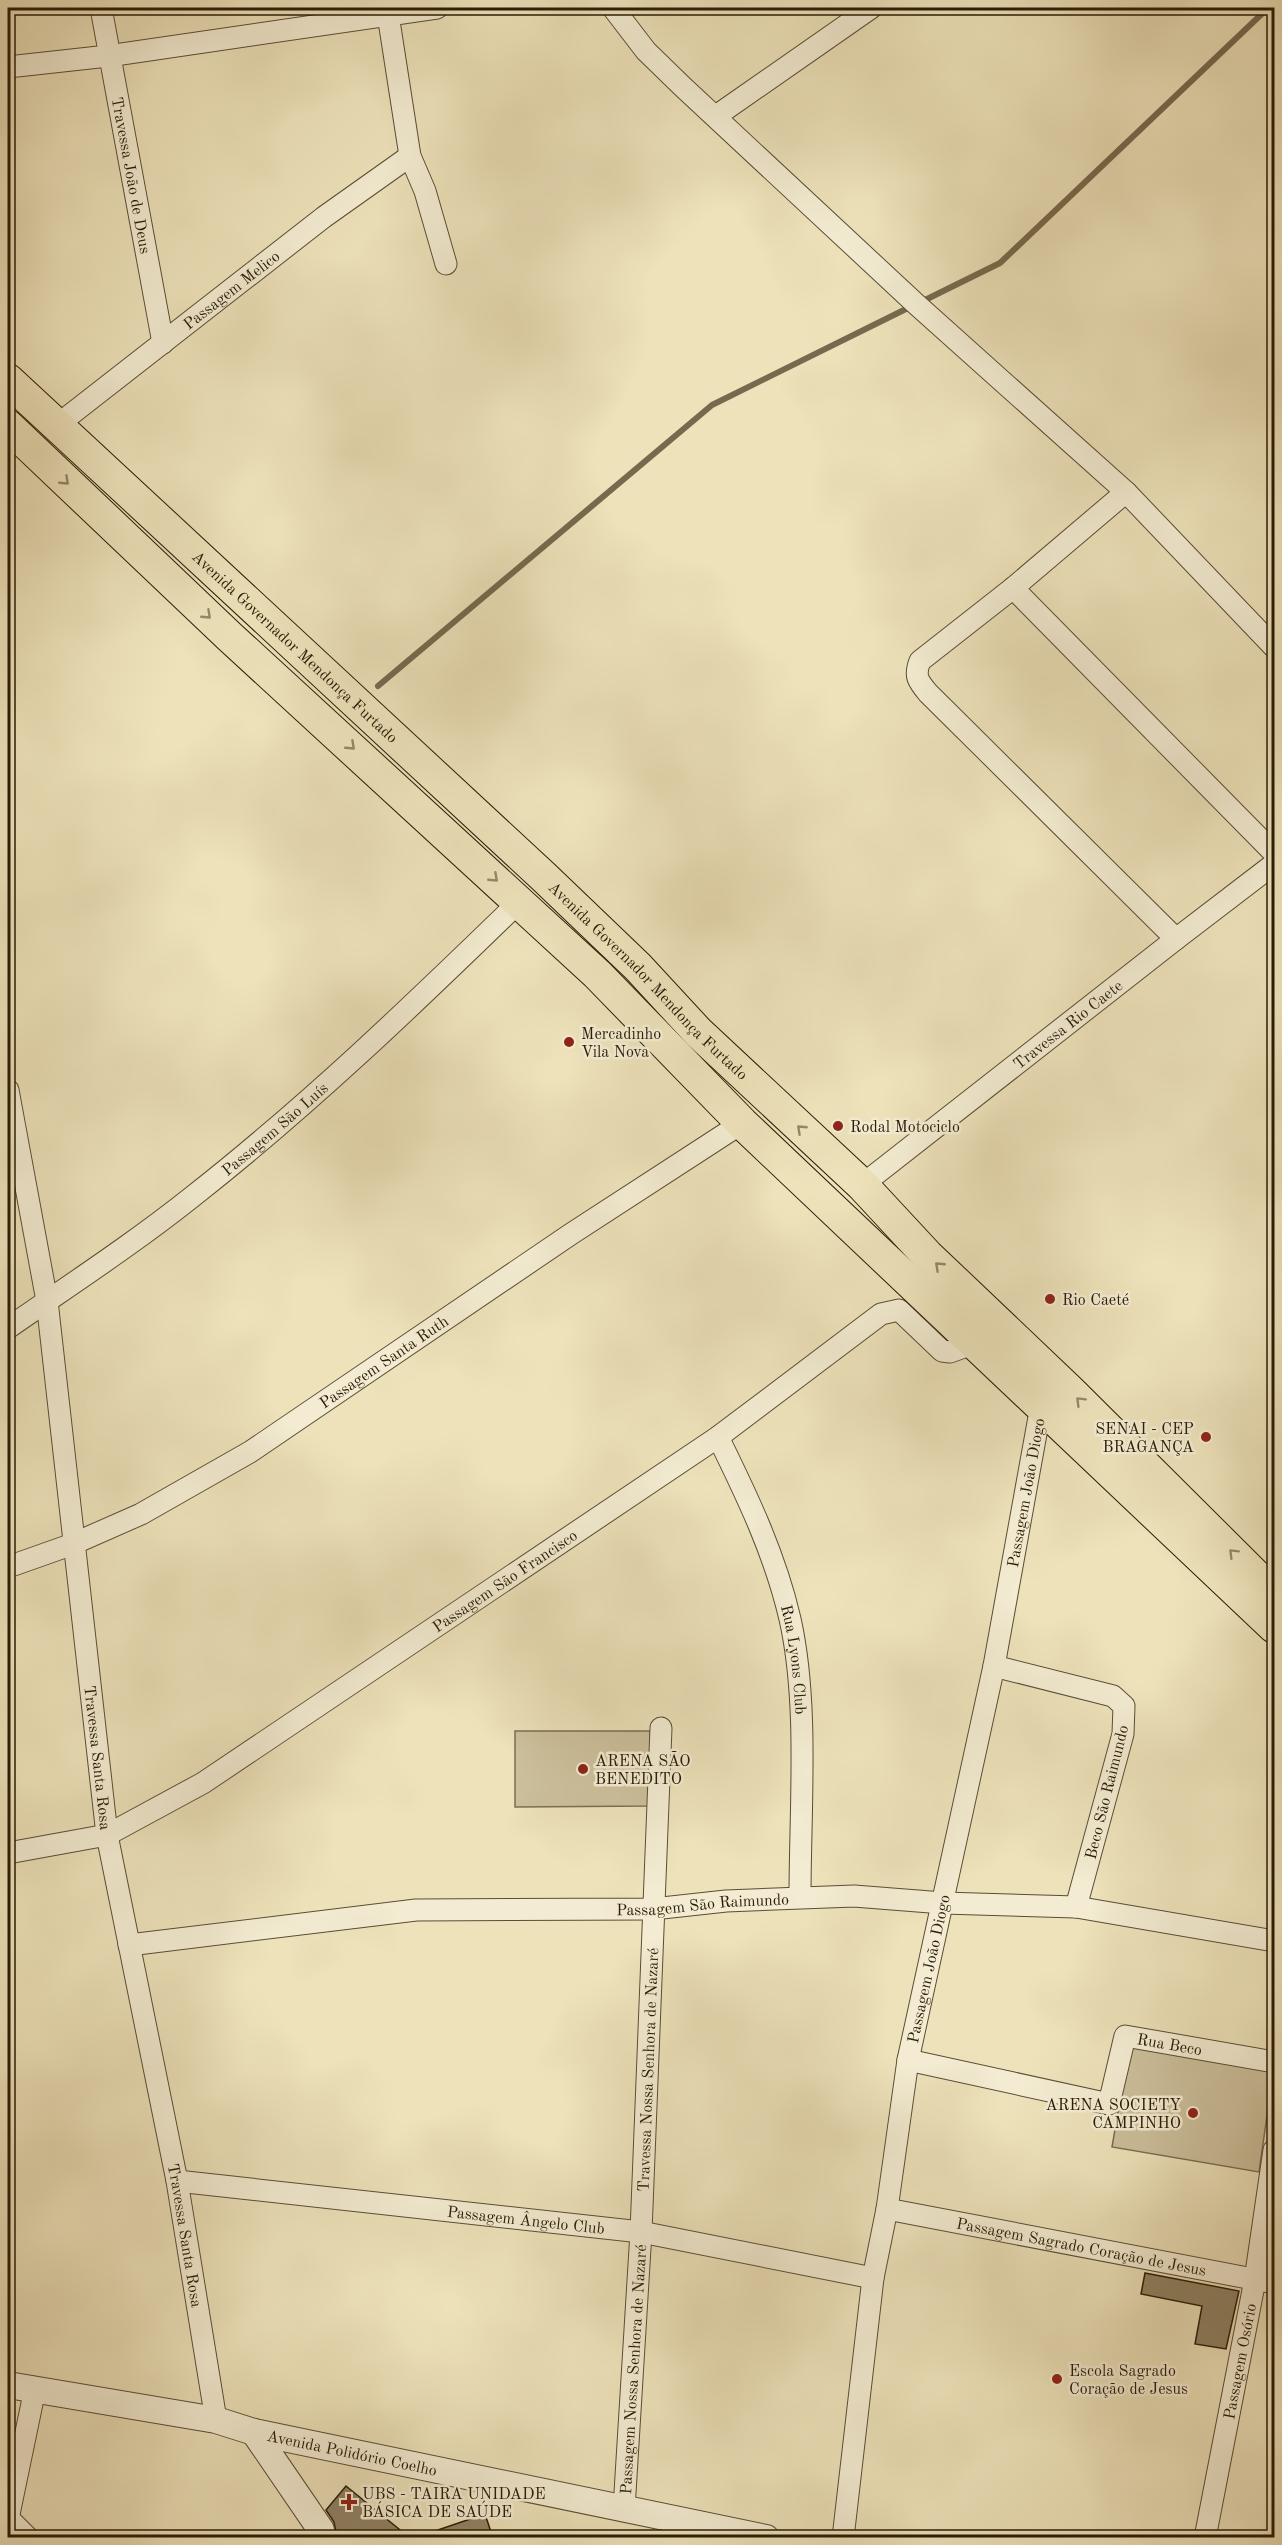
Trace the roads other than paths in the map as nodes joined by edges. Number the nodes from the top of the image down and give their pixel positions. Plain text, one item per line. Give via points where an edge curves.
1 (101, 8) edge
2 (437, 8) edge
3 (613, 8) edge
4 (871, 8) edge
5 (387, 11) edge
6 (108, 56) junction
7 (8, 67) edge
8 (716, 116) junction
9 (410, 156) junction
10 (446, 264) dead end
11 (163, 343) junction
12 (8, 380) edge
13 (8, 426) edge
14 (56, 426) junction
15 (20, 446) edge
16 (1126, 492) junction
17 (1013, 588) junction
18 (1275, 647) edge
19 (1275, 853) edge
20 (1275, 864) edge
21 (519, 902) junction
22 (1176, 939) junction
23 (8, 1090) edge
24 (742, 1123) junction
25 (862, 1185) junction
26 (47, 1301) junction
27 (8, 1328) edge
28 (975, 1344) junction
29 (1041, 1406) junction
30 (718, 1437) junction
31 (73, 1544) junction
32 (8, 1567) edge
33 (1275, 1594) edge
34 (1275, 1628) edge
35 (994, 1666) junction
36 (661, 1728) dead end
37 (107, 1835) junction
38 (8, 1853) edge
39 (800, 1896) junction
40 (943, 1903) junction
41 (1076, 1907) junction
42 (653, 1909) junction
43 (1275, 1941) edge
44 (129, 1945) junction
45 (908, 2060) junction
46 (1275, 2062) edge
47 (1275, 2150) edge
48 (177, 2181) junction
49 (887, 2209) junction
50 (641, 2232) junction
51 (873, 2278) junction
52 (1265, 2281) edge
53 (8, 2385) edge
54 (35, 2389) junction
55 (216, 2420) junction
56 (254, 2432) junction
57 (624, 2509) junction
58 (8, 2519) edge
59 (28, 2538) edge
60 (322, 2538) edge
61 (766, 2538) edge
62 (843, 2538) edge
63 (1205, 2538) edge

1 - 6 street, Travessa João de Deus
2 - 5 street
3 - 8 street via 646,51
4 - 8 street
5 - 6 street
5 - 9 street
6 - 7 street
6 - 11 street, Travessa João de Deus
8 - 16 street via 916,304
9 - 10 street via 425,191
9 - 11 street, Passagem Melico via 324,217
11 - 14 street, Passagem Melico
12 - 14 main road, Avenida Governador Mendonça Furtado
13 - 15 main road, Avenida Governador Mendonça Furtado
25 -> 14 main road, Avenida Governador Mendonça Furtado via 698,1032 638,967 520,854
15 -> 21 main road, Avenida Governador Mendonça Furtado
16 - 17 street
16 - 18 street
17 - 19 street
17 - 22 street via 920,661 918,681
20 - 22 street, Travessa Rio Caete
21 - 24 main road, Avenida Governador Mendonça Furtado via 597,974
21 - 26 street, Passagem São Luís via 402,1014 268,1133 193,1196
22 - 25 street, Travessa Rio Caete
23 - 26 street, Travessa Santa Rosa
24 - 28 main road, Avenida Governador Mendonça Furtado
24 - 31 street, Passagem Santa Ruth via 250,1452 141,1514
33 -> 25 main road, Avenida Governador Mendonça Furtado via 927,1255
26 - 27 street, Passagem São Luís
26 - 31 street, Travessa Santa Rosa
28 - 29 main road, Avenida Governador Mendonça Furtado
28 - 30 street, Passagem São Francisco via 942,1351 904,1314 890,1310
29 - 34 main road, Avenida Governador Mendonça Furtado
29 - 35 street, Passagem João Diogo
30 - 37 street, Passagem São Francisco via 259,1747 203,1783
30 - 39 street, Rua Lyons Club via 765,1535 790,1621 801,1701
31 - 32 street, Passagem Santa Ruth
31 - 37 street, Travessa Santa Rosa
35 - 40 street, Passagem João Diogo
35 - 41 street, Beco São Raimundo via 1113,1696 1124,1706 1123,1734
36 - 42 street, Travessa Nossa Senhora de Nazaré
37 - 38 street, Passagem São Francisco
37 - 44 street, Travessa Santa Rosa
39 - 40 street, Passagem São Raimundo
39 - 42 street, Passagem São Raimundo
40 - 41 street, Passagem São Raimundo
40 - 45 street, Passagem João Diogo
41 - 43 street, Passagem São Raimundo
42 - 44 street, Passagem São Raimundo via 416,1910
42 - 50 street, Travessa Nossa Senhora de Nazaré
44 - 48 street, Travessa Santa Rosa
45 - 46 street, Rua Beco via 1110,2104 1125,2036
45 - 49 street, Passagem João Diogo
47 - 52 street, Passagem Osório
48 - 50 street, Passagem Ângelo Club
48 - 55 street, Travessa Santa Rosa
49 - 51 street, Passagem João Diogo
49 - 52 street, Passagem Sagrado Coração de Jesus
50 - 51 street, Passagem Ângelo Club
50 - 57 street, Passagem Nossa Senhora de Nazaré
51 - 62 street, Passagem João Diogo
52 - 63 street, Passagem Osório
53 - 54 street, Avenida Polidório Coelho
54 - 55 street, Avenida Polidório Coelho
54 - 58 street
55 - 56 street, Avenida Polidório Coelho
56 - 57 street, Avenida Polidório Coelho
56 - 60 street via 321,2530
57 - 61 street, Avenida Polidório Coelho
58 - 59 street

